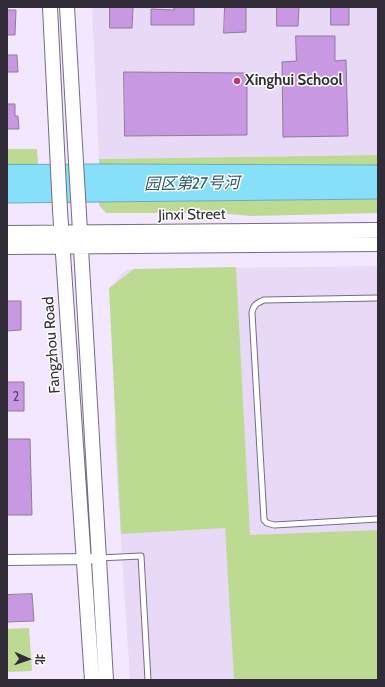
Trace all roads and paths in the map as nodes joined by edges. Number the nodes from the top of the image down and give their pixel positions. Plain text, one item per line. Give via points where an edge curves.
1 (50, 7) edge
2 (67, 7) edge
3 (378, 230) edge
4 (61, 232) junction
5 (7, 233) edge
6 (80, 240) junction
7 (378, 244) edge
8 (7, 247) edge
9 (62, 247) junction
10 (378, 298) edge
11 (378, 519) edge
12 (92, 559) junction
13 (7, 560) edge
14 (92, 680) edge
15 (106, 680) edge
16 (148, 680) edge

1 - 4 main road, Fangzhou Road
2 - 6 main road, Fangzhou Road
3 - 6 main road, Jinxi Street
4 - 5 main road, Jinxi Street
4 - 6 main road, Jinxi Street
4 - 9 main road, Fangzhou Road
6 - 7 main road, Jinxi Street
6 - 9 main road, Jinxi Street
6 - 12 main road, Fangzhou Road
8 - 9 main road, Jinxi Street
9 - 12 main road, Fangzhou Road
10 - 11 lane via 264,300 257,303 252,313 264,520 274,524
12 - 13 street
12 - 14 main road, Fangzhou Road
12 - 15 main road, Fangzhou Road
12 - 16 lane via 141,556

